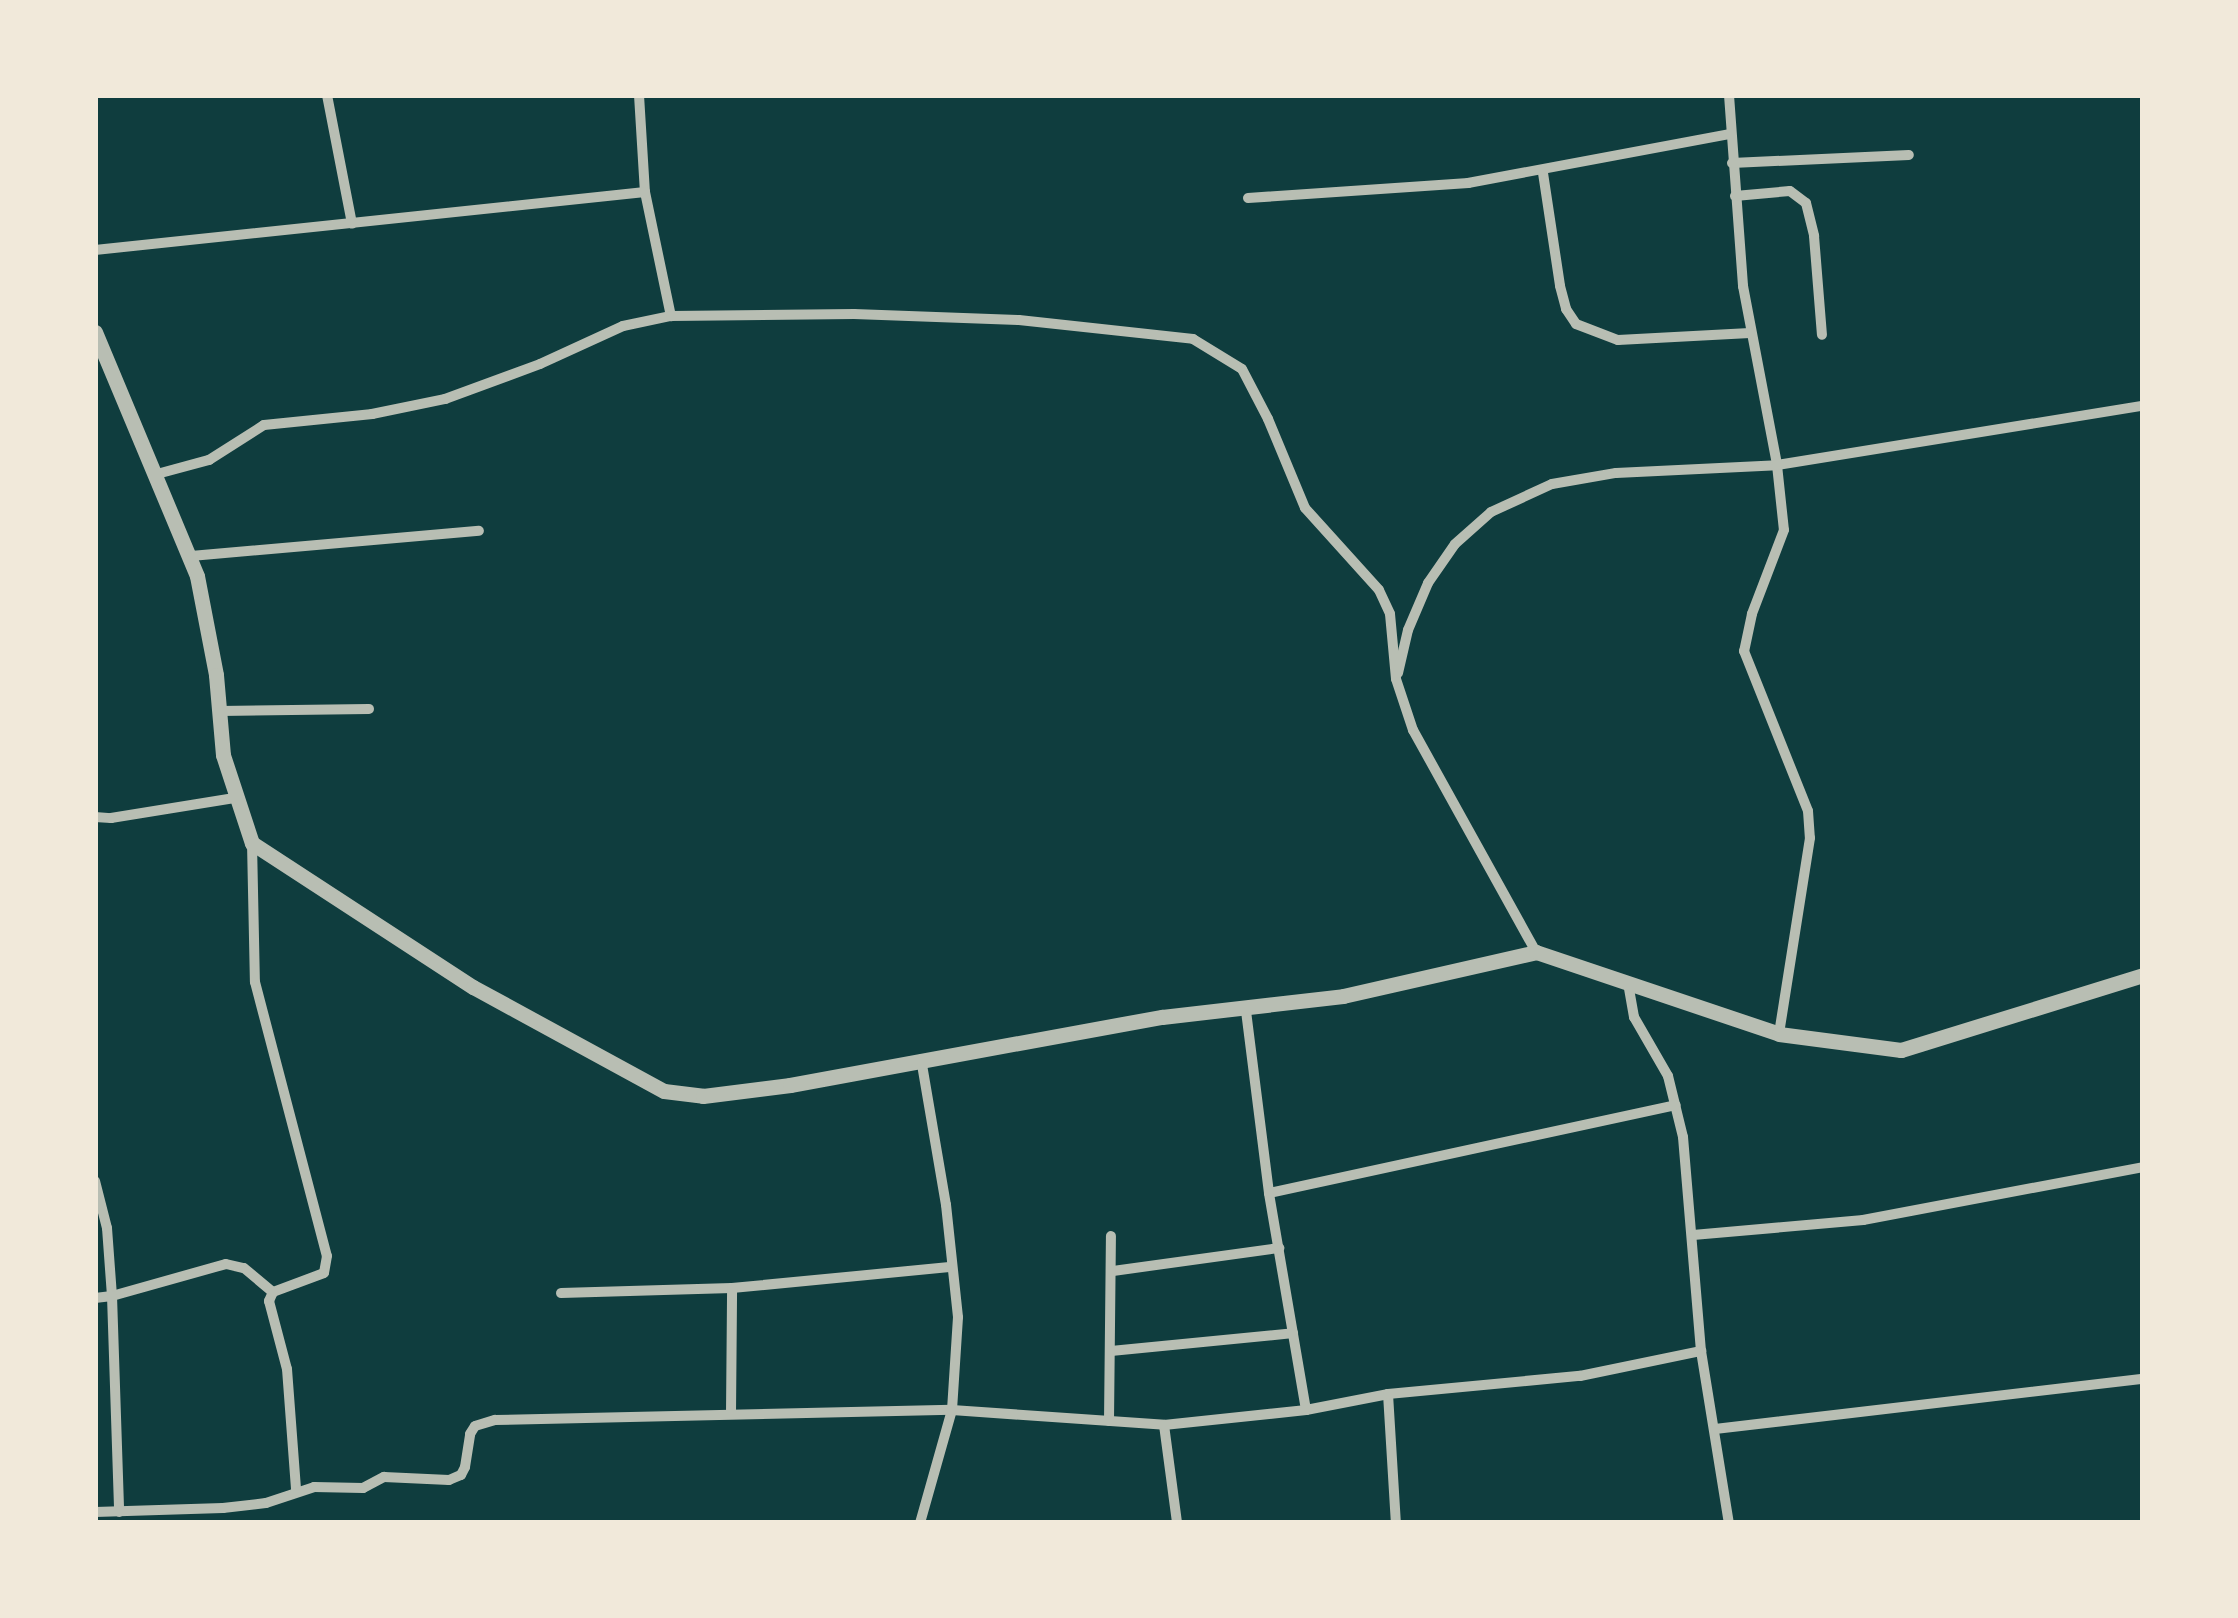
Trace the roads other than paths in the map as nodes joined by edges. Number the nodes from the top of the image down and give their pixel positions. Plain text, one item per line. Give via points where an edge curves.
1 (326, 95) edge
2 (638, 95) edge
3 (1730, 95) edge
4 (1730, 134) junction
5 (1910, 155) dead end
6 (1732, 163) junction
7 (1543, 173) junction
8 (645, 192) junction
9 (1735, 196) junction
10 (1248, 198) dead end
11 (352, 224) junction
12 (95, 250) edge
13 (671, 316) junction
14 (95, 332) edge
15 (1750, 334) junction
16 (1822, 335) dead end
17 (2143, 406) edge
18 (1777, 464) junction
19 (158, 474) junction
20 (480, 531) dead end
21 (191, 556) junction
22 (1396, 678) junction
23 (369, 709) dead end
24 (220, 711) junction
25 (234, 798) junction
26 (95, 817) edge
27 (252, 843) junction
28 (1536, 952) junction
29 (2143, 975) edge
30 (1628, 983) junction
31 (1246, 1010) junction
32 (1779, 1034) junction
33 (921, 1058) junction
34 (1676, 1105) junction
35 (2143, 1167) edge
36 (95, 1181) edge
37 (1270, 1193) junction
38 (1693, 1235) junction
39 (1111, 1236) dead end
40 (1278, 1248) junction
41 (952, 1267) junction
42 (1113, 1271) junction
43 (732, 1288) junction
44 (273, 1292) junction
45 (561, 1293) dead end
46 (112, 1296) junction
47 (95, 1298) edge
48 (1293, 1334) junction
49 (1701, 1351) junction
50 (1110, 1352) junction
51 (2143, 1379) edge
52 (1388, 1394) junction
53 (952, 1410) junction
54 (1306, 1410) junction
55 (731, 1413) junction
56 (1108, 1421) junction
57 (1164, 1425) junction
58 (1715, 1429) junction
59 (296, 1490) junction
60 (95, 1512) edge
61 (112, 1516) edge
62 (920, 1523) edge
63 (1178, 1523) edge
64 (1396, 1523) edge
65 (1729, 1523) edge

1 - 11 street
2 - 8 street
3 - 4 street
4 - 6 street
4 - 7 street
5 - 6 street
6 - 9 street
7 - 10 street
7 - 15 street via 1560,286 1576,324 1618,340
8 - 11 street
8 - 13 street
9 - 15 street
9 - 16 street via 1790,191 1806,203
11 - 12 street
13 - 19 street via 624,326 445,399 264,426 209,460
13 - 22 street via 1019,320 1193,338 1242,369 1305,508 1380,590 1390,614
14 - 19 street
15 - 18 street
17 - 18 street
18 - 22 street via 1616,473 1523,494 1455,544 1428,583
18 - 32 street via 1781,544 1743,641 1808,810 1802,906
19 - 21 street
20 - 21 street
21 - 24 street
22 - 28 street via 1413,730
23 - 24 street
24 - 25 street
25 - 26 street
25 - 27 street
27 - 33 street via 473,987 664,1092 724,1094
27 - 44 street via 254,982 328,1266
28 - 30 street
28 - 31 street via 1344,996
29 - 32 street via 1901,1050
30 - 32 street
30 - 34 street via 1634,1018 1662,1064
31 - 33 street
31 - 37 street
33 - 41 street
34 - 37 street
34 - 38 street
35 - 38 street via 1864,1220
36 - 46 street
37 - 40 street
38 - 49 street
39 - 42 street
40 - 42 street
40 - 48 street
41 - 43 street
41 - 53 street via 958,1317
42 - 50 street
43 - 45 street
43 - 55 street
44 - 46 street via 244,1268 226,1264
44 - 59 street via 268,1309 287,1370
46 - 47 street
46 - 61 street
48 - 50 street
48 - 54 street
49 - 52 street via 1580,1376
49 - 58 street
50 - 56 street
51 - 58 street
52 - 54 street
52 - 64 street
53 - 55 street
53 - 56 street
53 - 62 street
54 - 57 street
55 - 59 street via 484,1422 470,1434 457,1478 384,1477 354,1489
56 - 57 street
57 - 63 street
58 - 65 street
59 - 61 street via 266,1503
60 - 61 street

